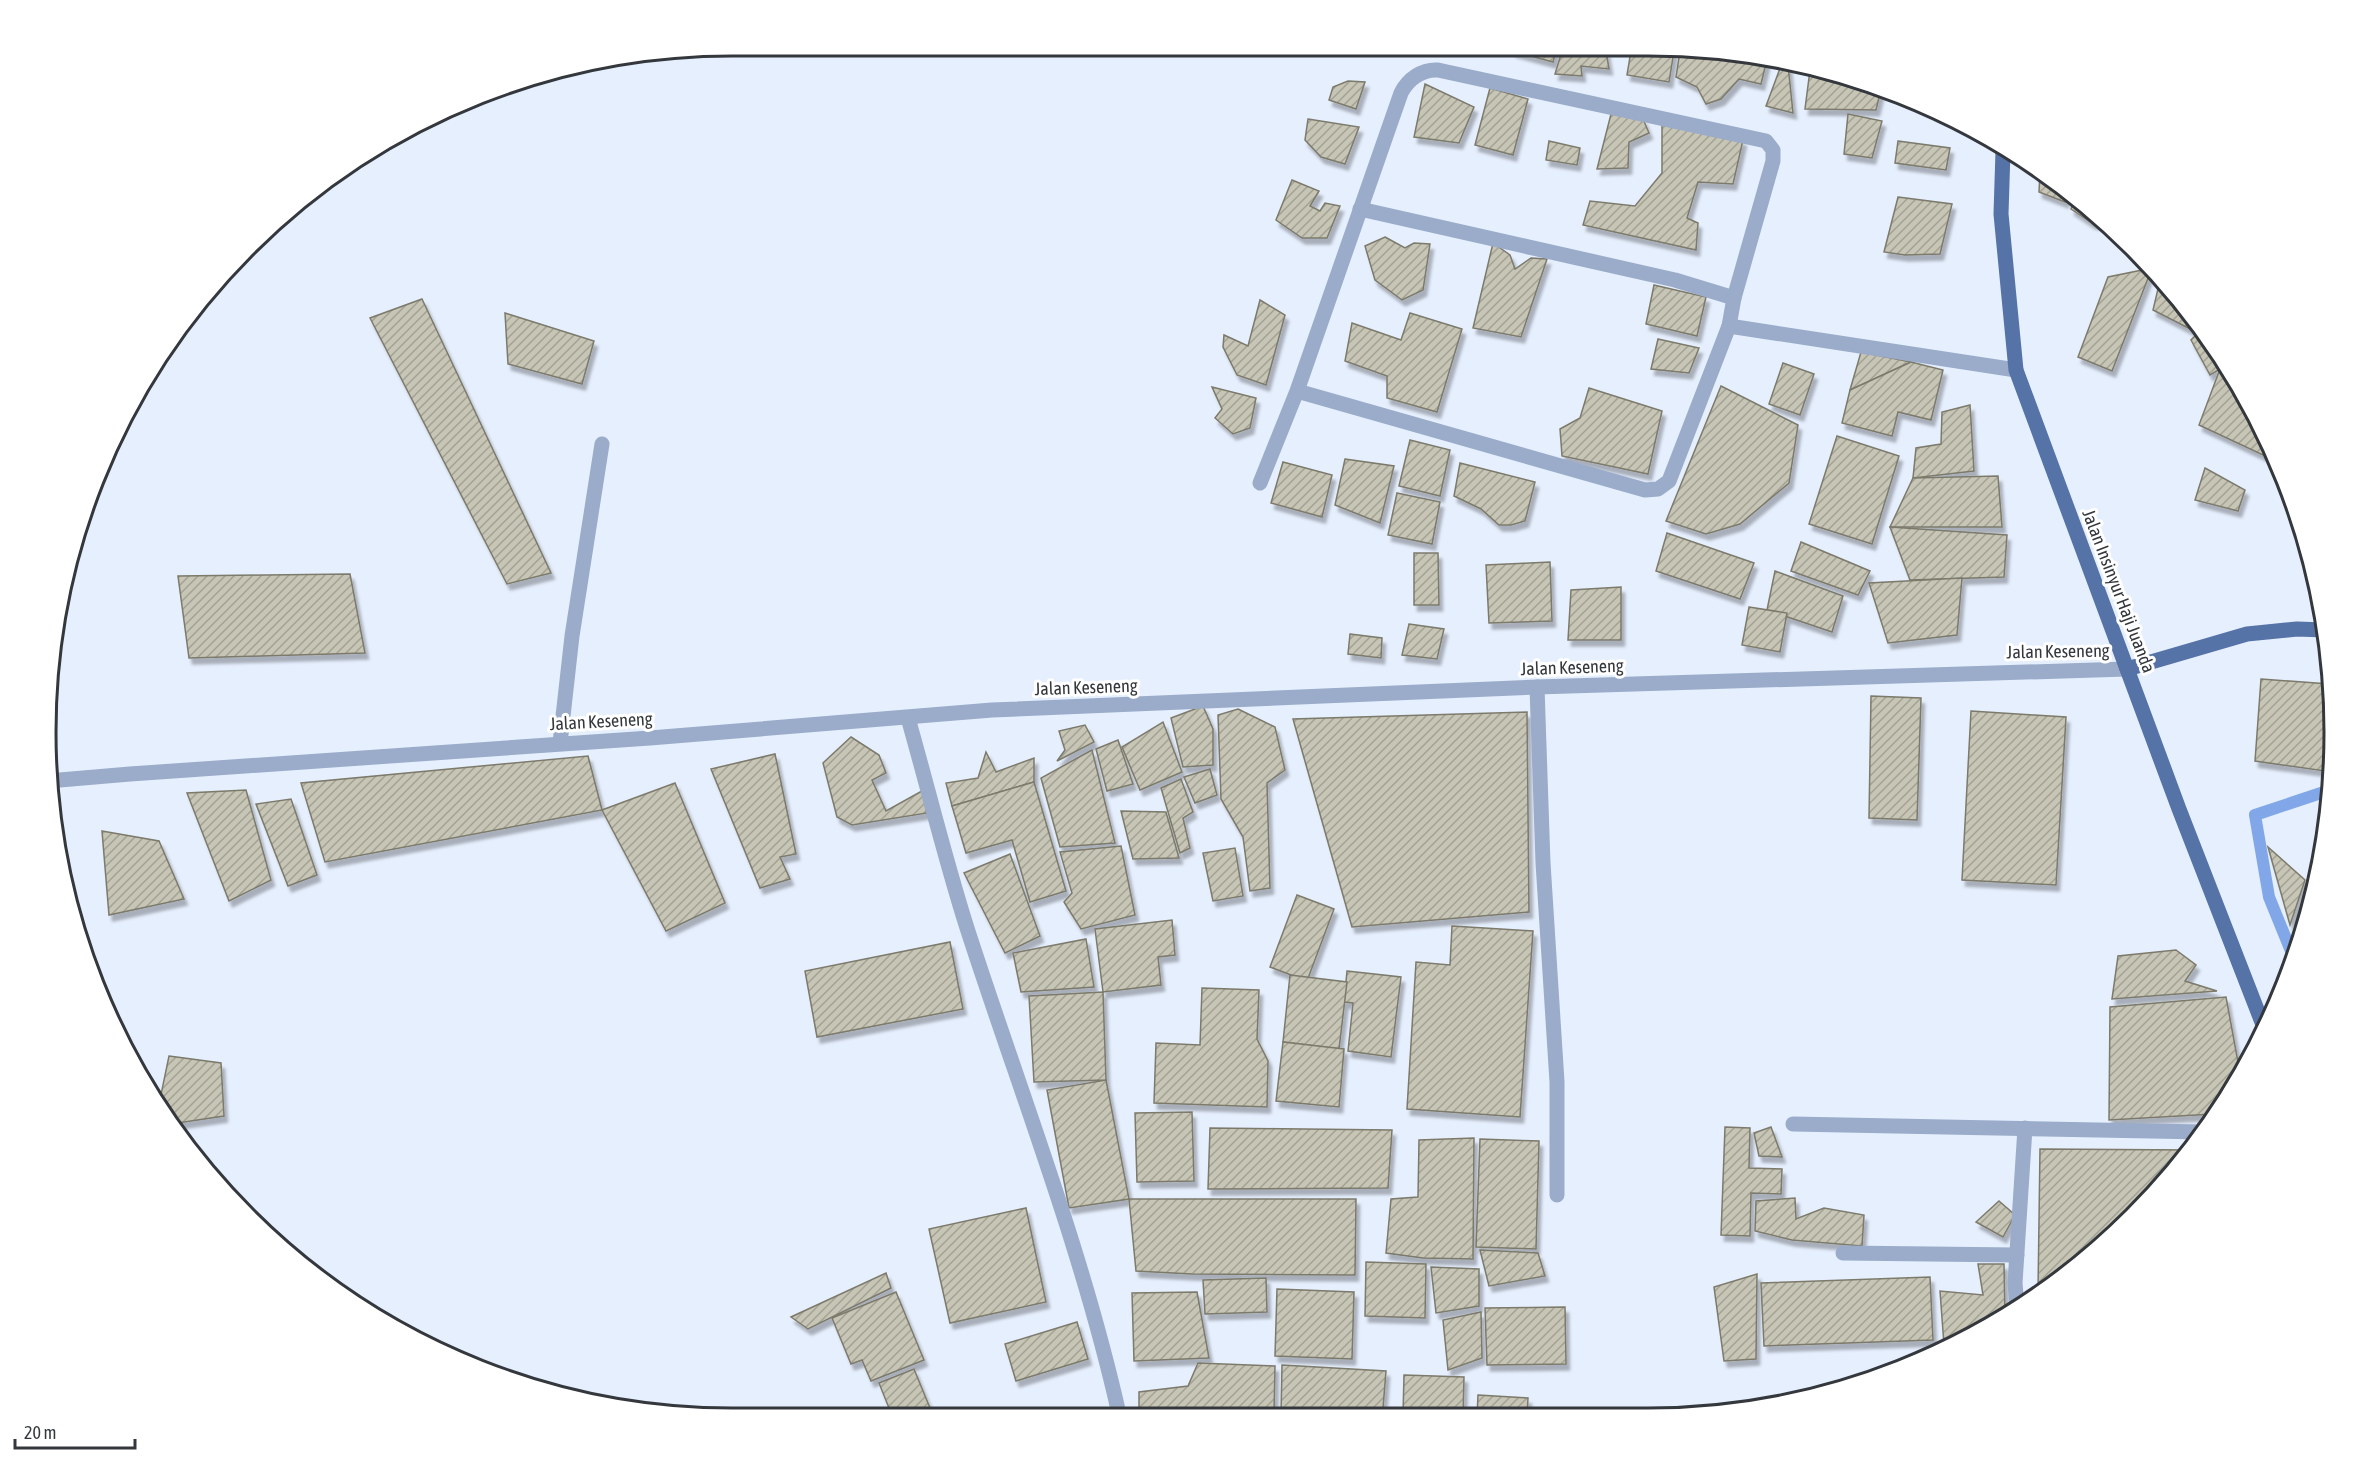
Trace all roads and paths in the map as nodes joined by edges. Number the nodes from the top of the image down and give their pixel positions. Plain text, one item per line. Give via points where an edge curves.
1 (2003, 156) edge
2 (1360, 209) junction
3 (1734, 298) junction
4 (1729, 326) junction
5 (2016, 370) junction
6 (1297, 391) junction
7 (602, 444) dead end
8 (1260, 483) dead end
9 (2316, 630) edge
10 (2127, 669) junction
11 (1537, 687) junction
12 (908, 718) junction
13 (560, 743) junction
14 (57, 780) edge
15 (2260, 1017) edge
16 (1793, 1124) dead end
17 (2025, 1128) junction
18 (2192, 1132) edge
19 (1557, 1195) dead end
20 (1843, 1253) dead end
21 (2017, 1255) junction
22 (2016, 1298) edge
23 (1117, 1408) edge

1 - 5 main road, Jalan Insinyur Haji Juanda via 2001,214
2 - 3 street via 1675,280
2 - 3 street via 1403,89 1416,76 1432,70 1766,141 1774,158
2 - 6 street
3 - 4 street
4 - 5 street
4 - 6 street via 1669,481 1653,490
5 - 10 main road, Jalan Insinyur Haji Juanda
6 - 8 street
7 - 13 street via 572,636
9 - 10 main road via 2247,634
10 - 11 street, Jalan Keseneng
10 - 15 main road, Jalan Insinyur Haji Juanda
11 - 12 street, Jalan Keseneng via 992,710
11 - 19 street via 1557,1082
12 - 13 street, Jalan Keseneng
12 - 23 street via 966,925 1079,1267
13 - 14 street, Jalan Keseneng
16 - 17 street
17 - 18 street
17 - 21 street
20 - 21 street
21 - 22 street

